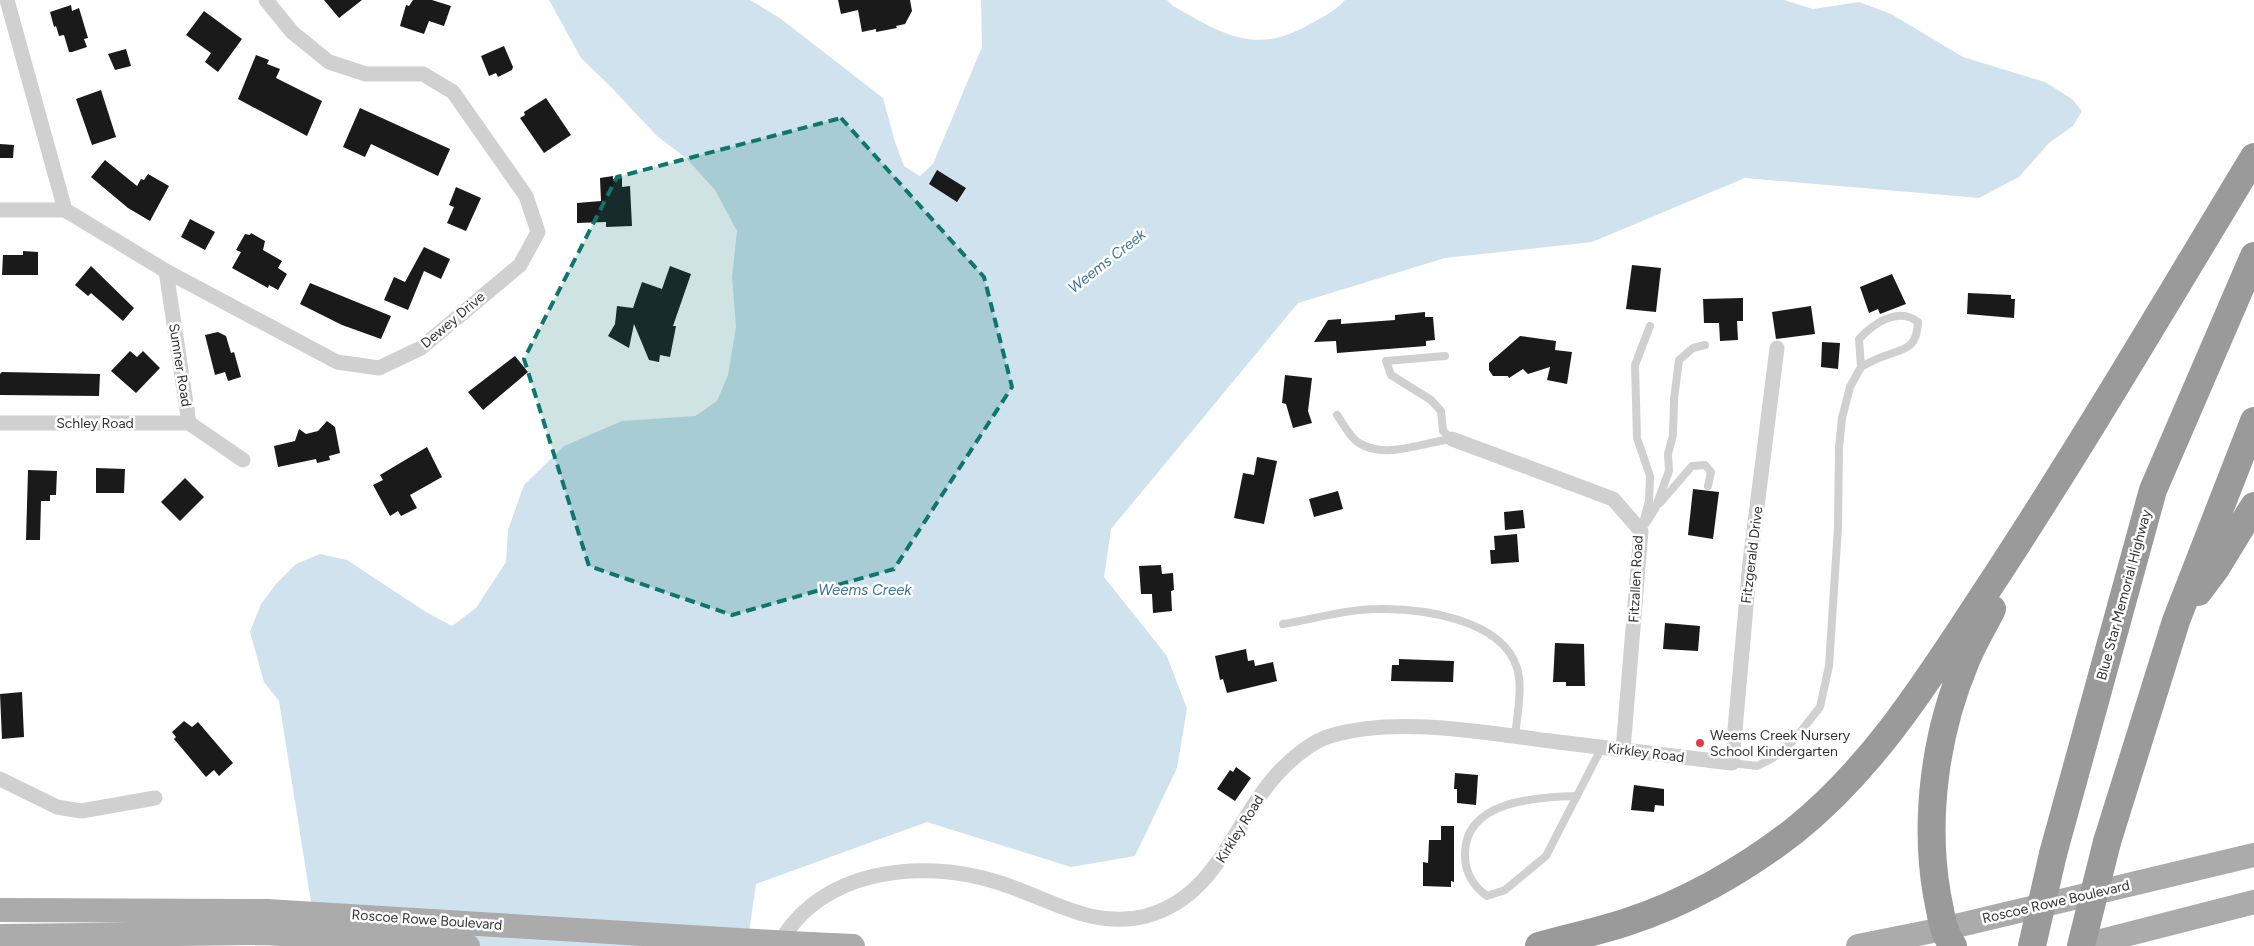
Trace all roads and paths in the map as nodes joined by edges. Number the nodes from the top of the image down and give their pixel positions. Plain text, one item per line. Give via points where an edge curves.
1 (6, 0) edge
2 (266, 0) edge
3 (2254, 157) edge
4 (0, 210) edge
5 (66, 210) junction
6 (2254, 256) edge
7 (166, 271) junction
8 (1650, 326) dead end
9 (1705, 346) dead end
10 (1777, 348) dead end
11 (1444, 356) dead end
12 (1861, 368) junction
13 (1337, 415) dead end
14 (2254, 421) edge
15 (0, 423) edge
16 (189, 424) junction
17 (1452, 439) junction
18 (243, 460) dead end
19 (2068, 466) junction
20 (1708, 486) dead end
21 (2254, 506) edge
22 (1655, 509) junction
23 (1641, 531) junction
24 (2176, 621) junction
25 (1283, 624) dead end
26 (1515, 736) junction
27 (1602, 747) junction
28 (1623, 750) junction
29 (1732, 763) junction
30 (0, 779) edge
31 (1577, 796) junction
32 (155, 798) dead end
33 (2254, 855) edge
34 (2254, 902) edge
35 (0, 910) edge
36 (266, 922) junction
37 (0, 936) edge
38 (1948, 937) edge
39 (784, 944) edge
40 (468, 946) edge
41 (853, 946) edge
42 (1538, 946) edge
43 (1858, 946) edge
44 (2032, 946) edge
45 (2082, 946) edge

1 - 5 street
2 - 7 street, Dewey Drive via 292,32 329,62 366,74 423,74 453,92 526,196 538,232 520,265 421,348 379,368 337,362
3 - 19 highway
4 - 5 street
5 - 7 street, Dewey Drive
6 - 44 highway, Blue Star Memorial Highway, bridge via 2153,490 2053,854
7 - 16 street, Sumner Road
8 - 23 lane via 1635,365 1637,438 1650,476 1649,501
9 - 22 lane via 1693,348 1679,360 1673,435 1668,454 1669,471
10 - 29 street, Fitzgerald Drive via 1750,562
11 - 17 lane via 1386,362 1391,375 1431,400 1441,412 1443,431
12 - 12 lane via 1859,339 1869,329 1881,320 1905,316 1918,322 1913,342 1903,351
12 - 29 lane via 1850,387 1842,418 1829,666 1820,707 1794,740 1773,758 1758,766
13 - 17 lane via 1358,443 1375,448 1394,450
14 - 24 highway
15 - 16 street, Schley Road
16 - 18 street, Sumner Road
17 - 23 street, Fitzallen Road via 1613,499
19 - 38 highway via 1969,655 1949,710 1932,810 1934,878
19 - 42 highway via 1914,698 1872,754 1835,795 1793,832 1682,901 1625,923
20 - 22 lane via 1710,472 1705,465 1692,466
21 - 24 highway via 2216,568
22 - 23 lane
23 - 28 street, Fitzallen Road
24 - 45 highway, bridge via 2107,842
25 - 26 lane via 1377,609 1417,610 1482,630 1505,647 1517,668
26 - 27 street, Kirkley Road
26 - 39 street, Kirkley Road via 1410,726 1328,736 1279,772 1213,871 1198,887 1179,903 1148,916 1121,919 1088,917 974,875 909,870 880,874 826,894 803,910 785,932
27 - 28 street, Kirkley Road
27 - 31 lane
28 - 29 street, Kirkley Road
30 - 32 street via 58,807 81,811
31 - 31 lane via 1546,856 1505,890 1487,896 1475,888 1465,865 1465,840 1482,818 1509,803 1540,797
33 - 38 main road, Roscoe Rowe Boulevard
34 - 45 main road
35 - 36 main road, Roscoe Rowe Boulevard
36 - 37 main road, Roscoe Rowe Boulevard
36 - 39 main road, Roscoe Rowe Boulevard, bridge
36 - 40 main road, Roscoe Rowe Boulevard
38 - 43 main road, Roscoe Rowe Boulevard
39 - 41 main road, Roscoe Rowe Boulevard

